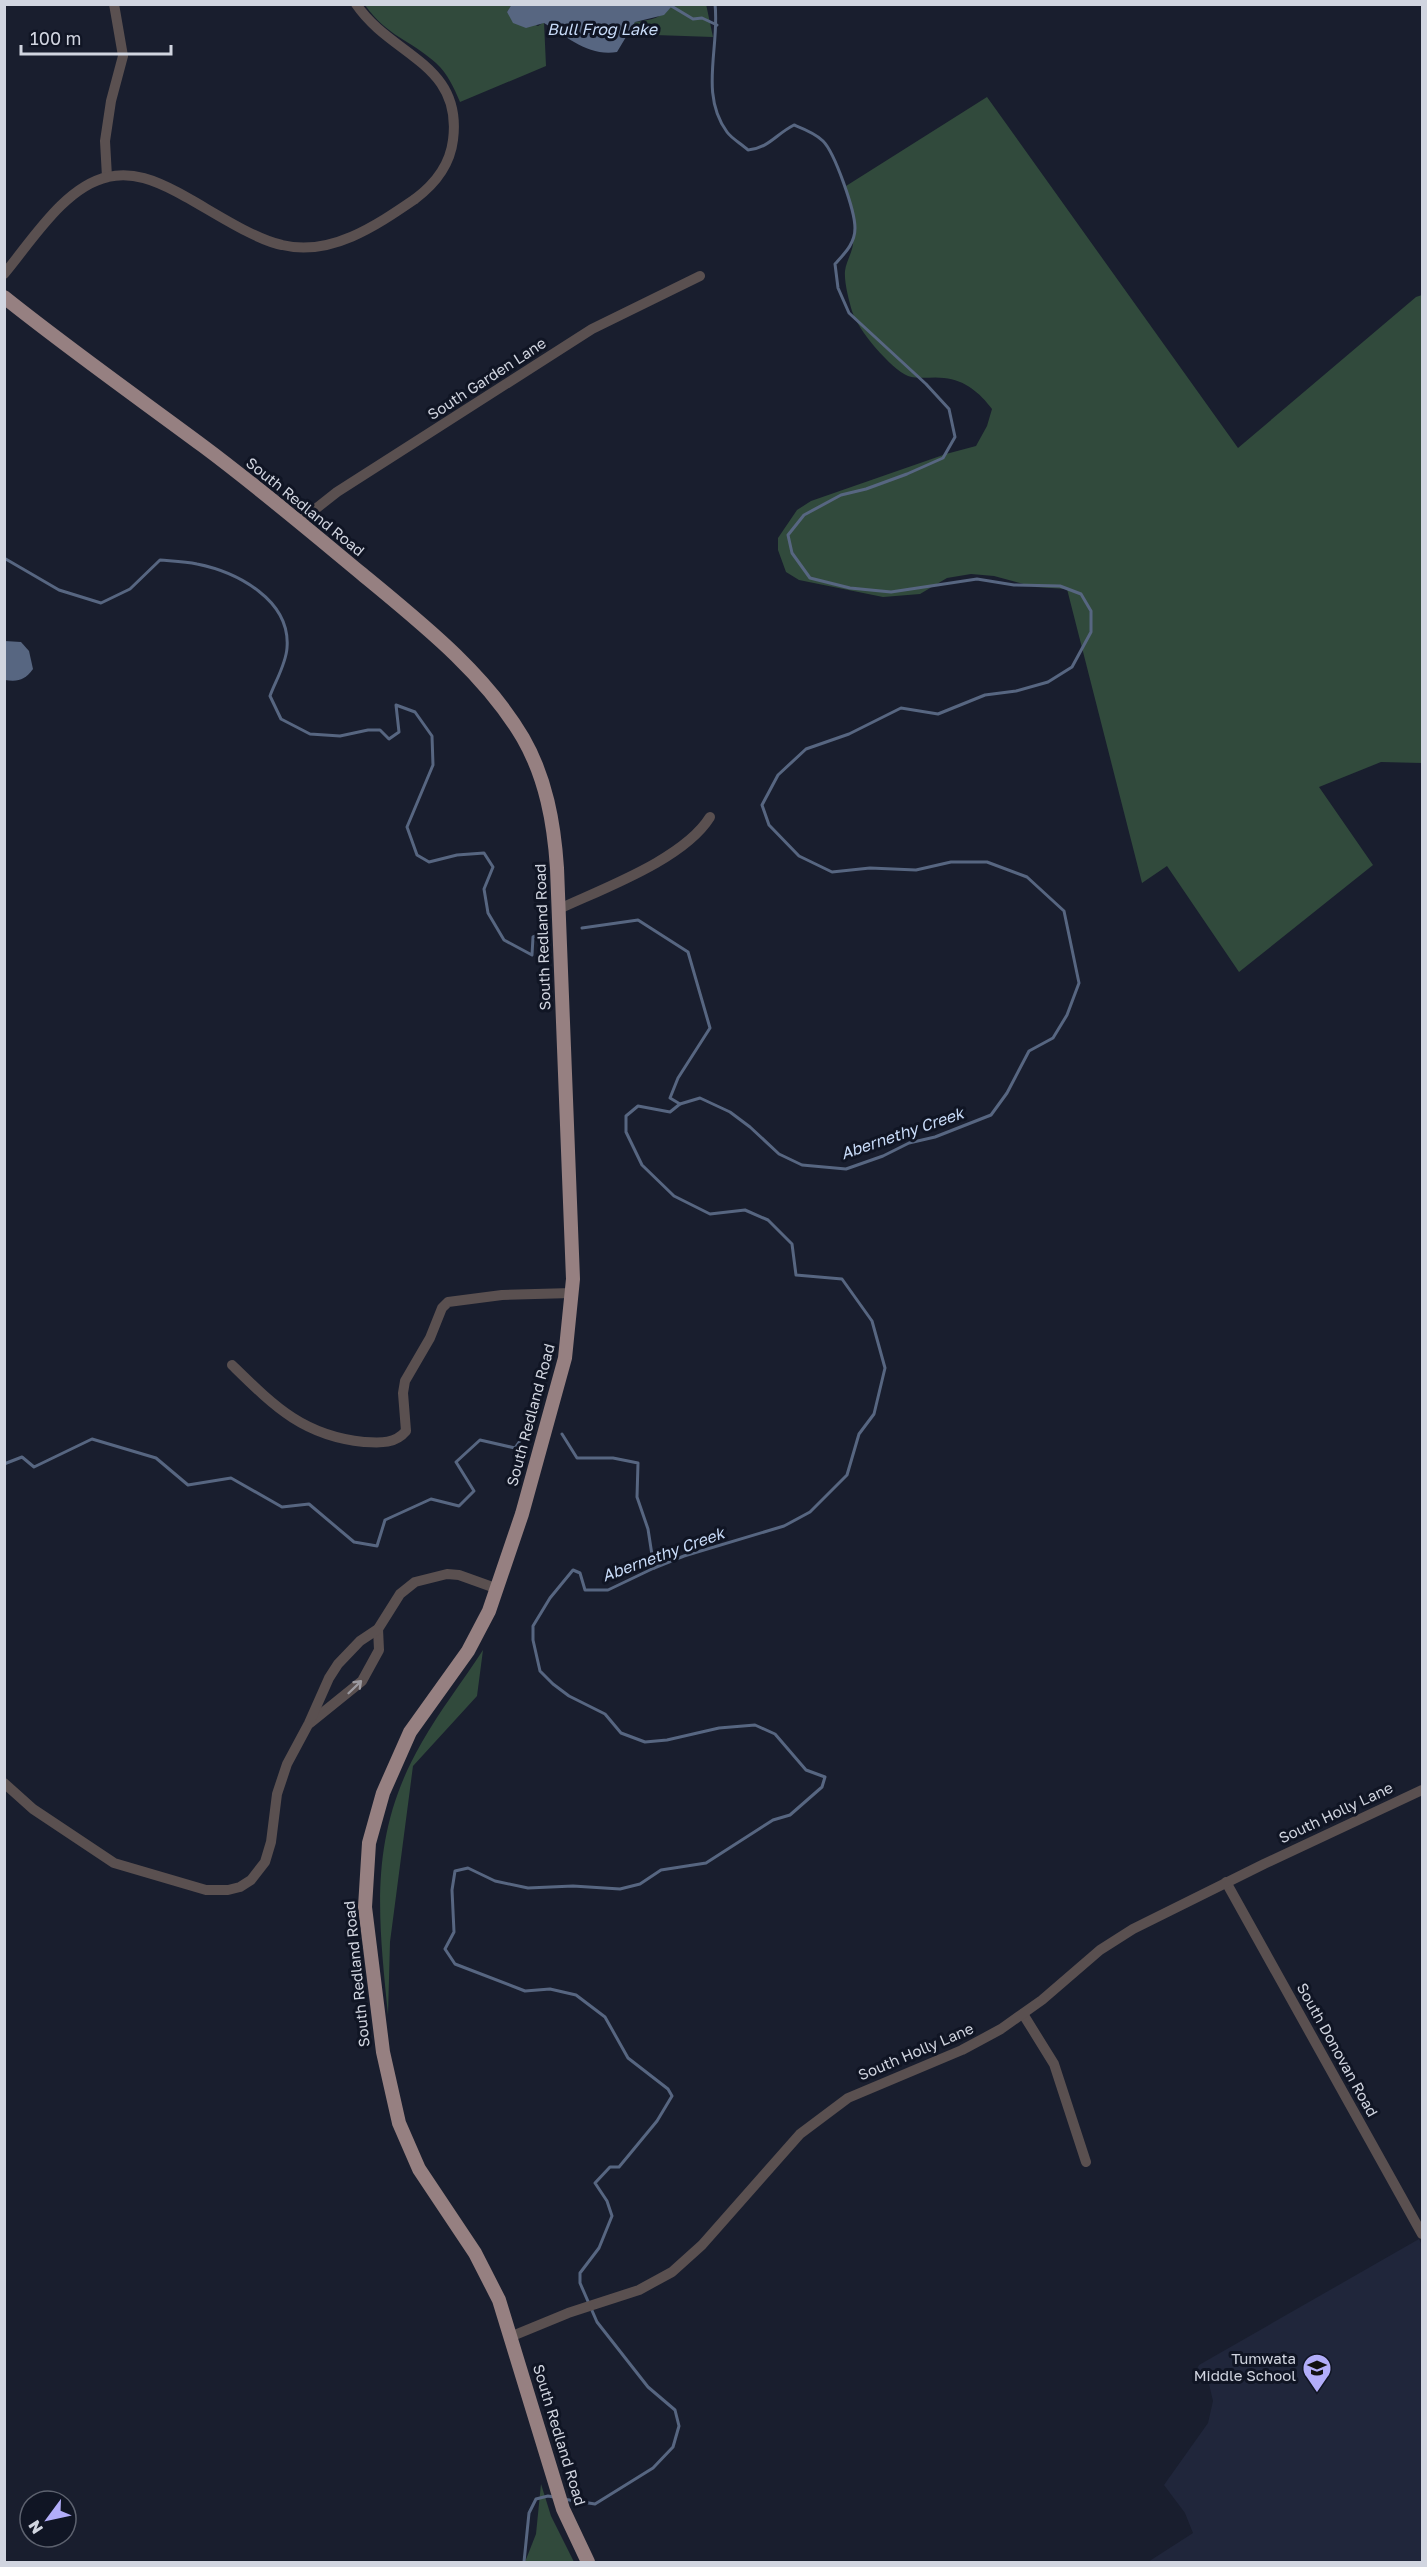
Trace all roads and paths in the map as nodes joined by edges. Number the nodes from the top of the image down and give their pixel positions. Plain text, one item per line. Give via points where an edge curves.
1 (114, 4) edge
2 (356, 4) edge
3 (107, 177) junction
4 (4, 274) edge
5 (700, 276) dead end
6 (4, 297) edge
7 (299, 522) junction
8 (710, 817) dead end
9 (559, 909) junction
10 (572, 1293) junction
11 (232, 1365) dead end
12 (498, 1589) junction
13 (378, 1629) junction
14 (309, 1723) junction
15 (4, 1783) edge
16 (1422, 1790) edge
17 (1226, 1882) junction
18 (1023, 2014) junction
19 (1086, 2163) dead end
20 (1422, 2234) edge
21 (512, 2336) junction
22 (588, 2562) edge

1 - 3 street via 123,56 105,141
2 - 3 street via 370,24 423,62 451,102 452,149 444,169 418,196 356,236 304,247 263,238 160,183 139,176
3 - 4 street via 66,199
5 - 7 street, South Garden Lane via 592,329 338,492
6 - 7 main road, South Redland Road
7 - 9 main road, South Redland Road via 461,662 513,722 533,757 550,808
8 - 9 street via 687,843
9 - 10 main road, South Redland Road
10 - 11 street via 502,1295 448,1302 405,1381 406,1431 399,1439 387,1442 350,1440 312,1430 277,1406
10 - 12 main road, South Redland Road via 559,1385
12 - 13 street via 459,1575 429,1577 400,1594
12 - 21 main road, South Redland Road via 473,1642 410,1732 392,1768 371,1836 364,1907 383,2052 396,2113 419,2169 484,2269
13 - 14 street via 338,1664
14 -> 13 street via 362,1681 379,1650
14 - 15 street via 279,1785 265,1862 251,1880 228,1890 196,1887 114,1863 33,1809
16 - 17 street, South Holly Lane
17 - 18 street, South Holly Lane via 1117,1938
17 - 20 street, South Donovan Road
18 - 19 street via 1054,2064
18 - 21 street, South Holly Lane via 962,2050 838,2104 795,2139 690,2259 666,2277
21 - 22 main road, South Redland Road via 570,2526

